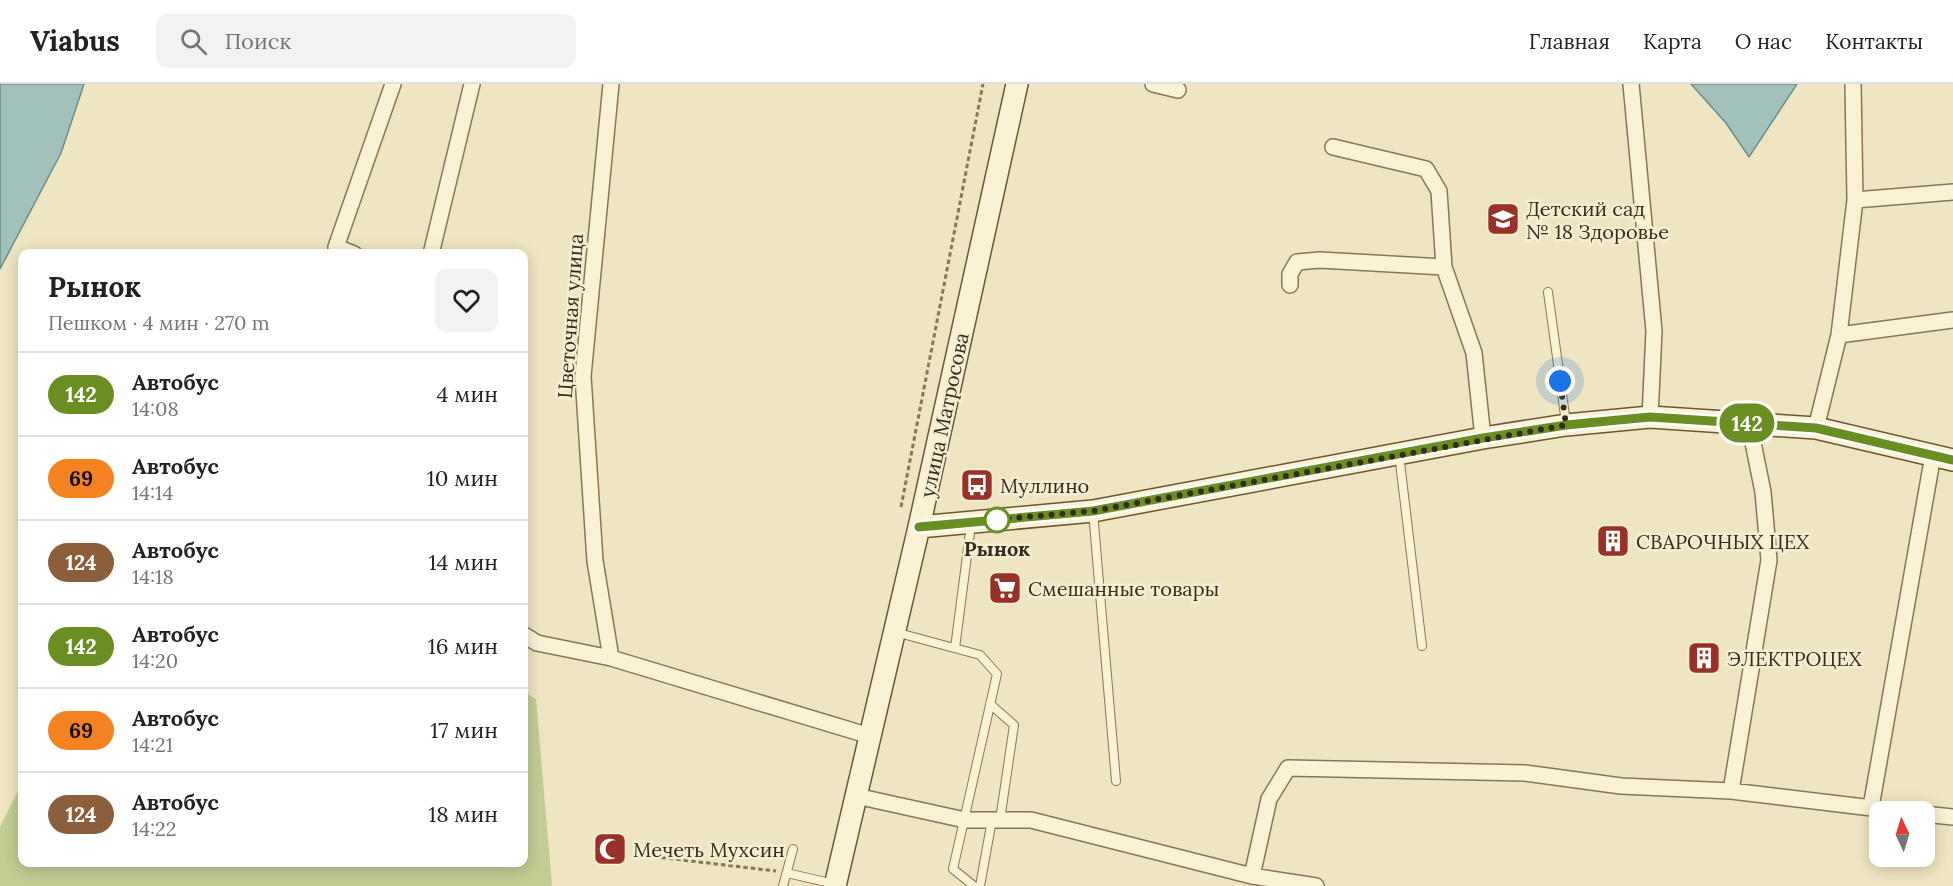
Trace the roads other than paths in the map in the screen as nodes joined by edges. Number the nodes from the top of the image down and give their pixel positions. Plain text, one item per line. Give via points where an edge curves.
1 (393, 84) edge
2 (472, 84) edge
3 (611, 84) edge
4 (1017, 84) edge
5 (1154, 84) edge
6 (1631, 84) edge
7 (1853, 84) edge
8 (1178, 90) dead end
9 (1333, 147) dead end
10 (1953, 192) edge
11 (1854, 200) junction
12 (341, 249) edge
13 (432, 249) edge
14 (1444, 267) junction
15 (1290, 285) dead end
16 (1548, 292) dead end
17 (1953, 320) edge
18 (1839, 335) junction
19 (1650, 417) junction
20 (1749, 423) junction
21 (1566, 425) junction
22 (1816, 428) junction
23 (1483, 438) junction
24 (1399, 454) junction
25 (1943, 458) edge
26 (1093, 511) junction
27 (972, 522) junction
28 (919, 527) junction
29 (895, 632) junction
30 (528, 637) edge
31 (1422, 646) dead end
32 (955, 648) junction
33 (611, 657) junction
34 (990, 704) junction
35 (870, 736) junction
36 (1116, 781) dead end
37 (1731, 791) junction
38 (856, 796) junction
39 (1872, 801) edge
40 (1869, 807) edge
41 (1935, 815) edge
42 (1953, 817) edge
43 (965, 820) junction
44 (996, 820) junction
45 (793, 849) dead end
46 (787, 873) junction
47 (1252, 876) junction
48 (835, 885) edge
49 (783, 886) edge
50 (974, 886) edge
51 (980, 886) edge
52 (1316, 886) edge

1 - 12 street via 336,247
2 - 13 street
3 - 33 street, Цветочная улица via 583,376 595,561
4 - 28 street, улица Матросова
5 - 8 street
6 - 19 street via 1654,331
7 - 11 street
9 - 14 street via 1426,169 1439,191
10 - 11 street
11 - 18 street
14 - 15 street via 1297,262 1290,274
14 - 23 street via 1474,354
16 - 21 lane
17 - 18 street
18 - 22 street
19 - 20 street
19 - 21 street
20 - 22 street
20 - 37 street via 1763,492 1769,560
21 - 23 street
22 - 25 street
23 - 24 street
24 - 26 street
24 - 31 lane
25 - 39 street
26 - 27 street
26 - 36 lane
27 - 28 street
27 - 32 lane
28 - 29 street, улица Матросова
29 - 32 lane
29 - 35 street, улица Матросова
30 - 33 street via 537,643
32 - 34 lane via 980,655 997,674
33 - 35 street
34 - 43 lane
34 - 44 lane via 1014,725
35 - 38 street, улица Матросова
37 - 40 street
37 - 47 street via 1621,786 1525,773 1288,768 1269,799
38 - 43 street
38 - 48 street, улица Матросова
41 - 42 street
43 - 44 street
43 - 50 lane via 953,869
44 - 47 street via 1031,820
44 - 51 lane
45 - 46 lane
46 - 48 lane
46 - 49 lane
47 - 52 street

